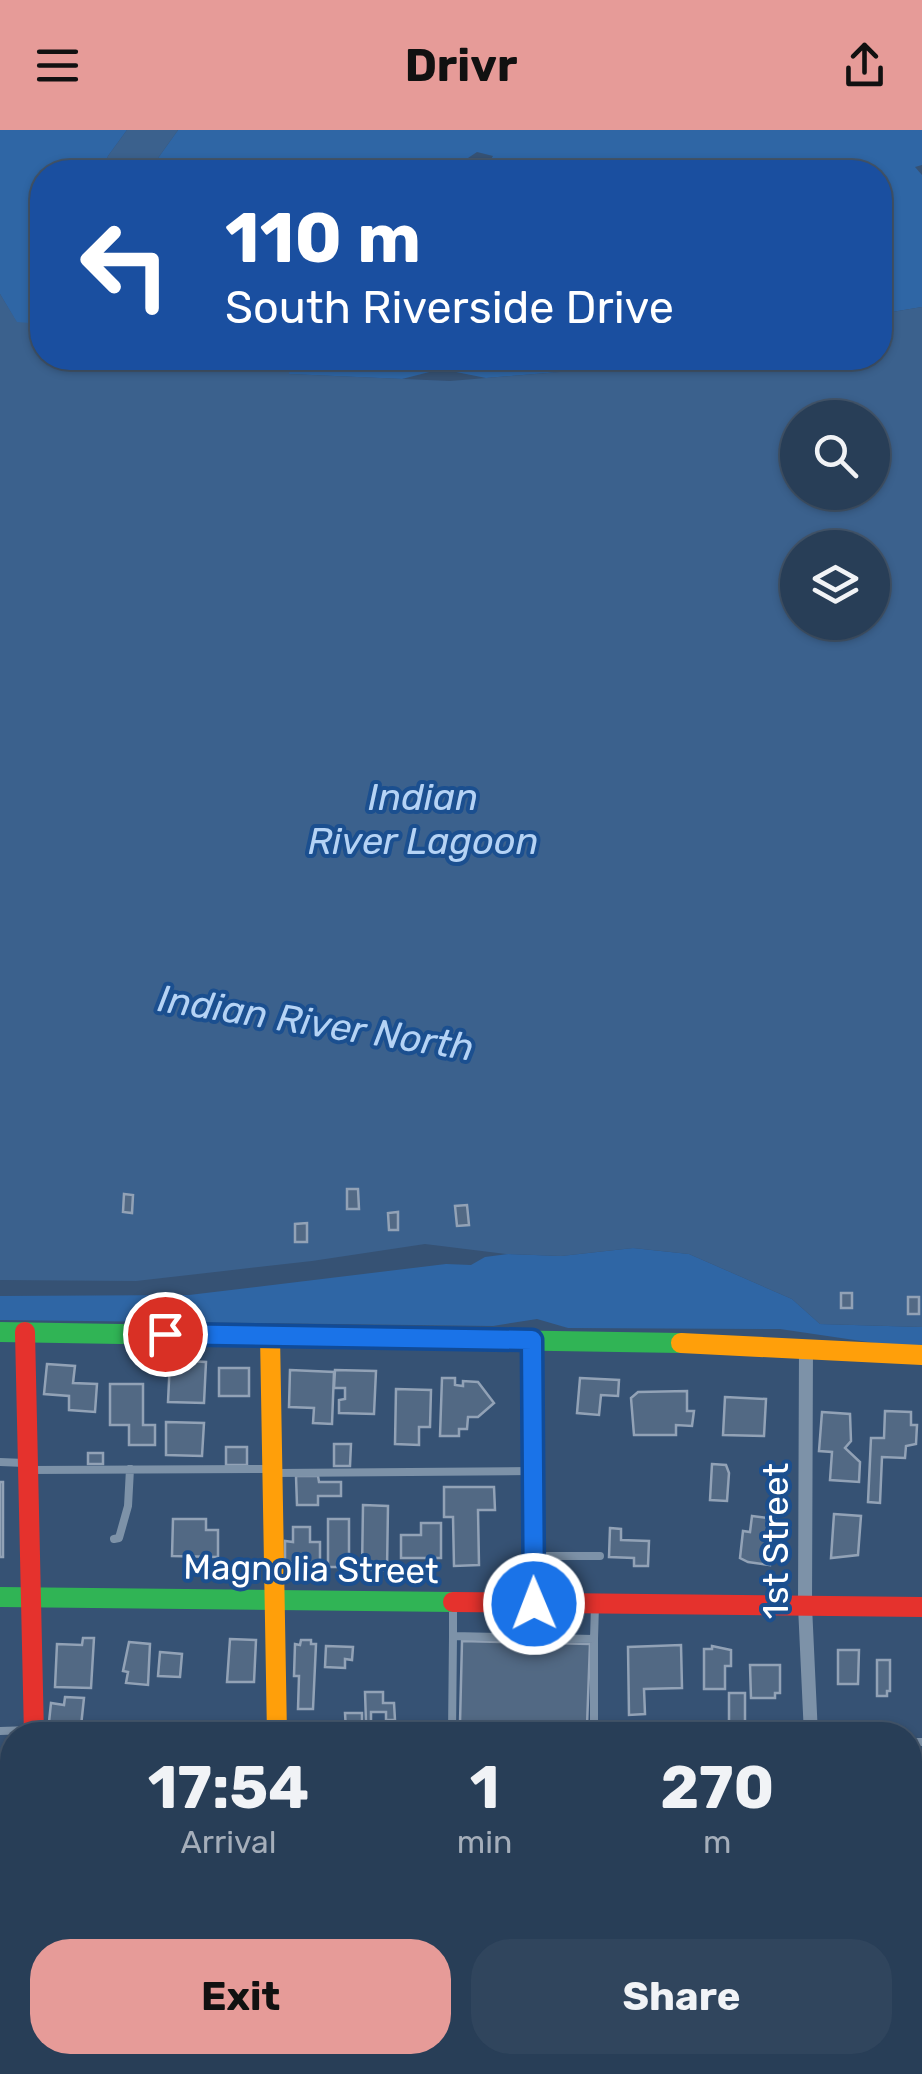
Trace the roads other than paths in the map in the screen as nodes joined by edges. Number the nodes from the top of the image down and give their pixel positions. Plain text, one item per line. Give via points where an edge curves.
1 (0, 1332) edge
2 (25, 1332) junction
3 (270, 1335) junction
4 (532, 1340) junction
5 (806, 1347) junction
6 (922, 1355) edge
7 (0, 1462) edge
8 (29, 1466) junction
9 (130, 1470) junction
10 (272, 1471) junction
11 (533, 1471) junction
12 (114, 1539) dead end
13 (534, 1556) junction
14 (600, 1556) dead end
15 (32, 1596) junction
16 (0, 1597) edge
17 (274, 1602) junction
18 (453, 1603) junction
19 (534, 1604) junction
20 (596, 1605) junction
21 (806, 1606) junction
22 (922, 1607) edge
23 (452, 1636) junction
24 (594, 1639) junction
25 (34, 1722) edge
26 (278, 1722) edge
27 (452, 1722) edge
28 (594, 1722) edge
29 (810, 1722) edge

1 - 2 street
2 - 3 street
2 - 8 street
3 - 4 street
3 - 10 street
4 - 5 street
4 - 11 street
5 - 6 street
5 - 21 street, 1st Street
7 - 8 lane
8 - 9 lane
8 - 15 street
9 - 10 lane
9 - 12 lane via 128,1506 120,1538
10 - 11 lane
10 - 17 street
11 - 13 street
13 - 14 lane
13 - 19 street
15 - 16 street, Magnolia Street
15 - 17 street, Magnolia Street
15 - 25 street
17 - 18 street, Magnolia Street
17 - 26 street
18 - 19 street, Magnolia Street
18 - 23 lane
19 - 20 street, Magnolia Street
20 - 21 street, Magnolia Street
20 - 24 lane
21 - 22 street, Magnolia Street
21 - 29 street, 1st Street
23 - 24 lane
23 - 27 lane
24 - 28 lane

